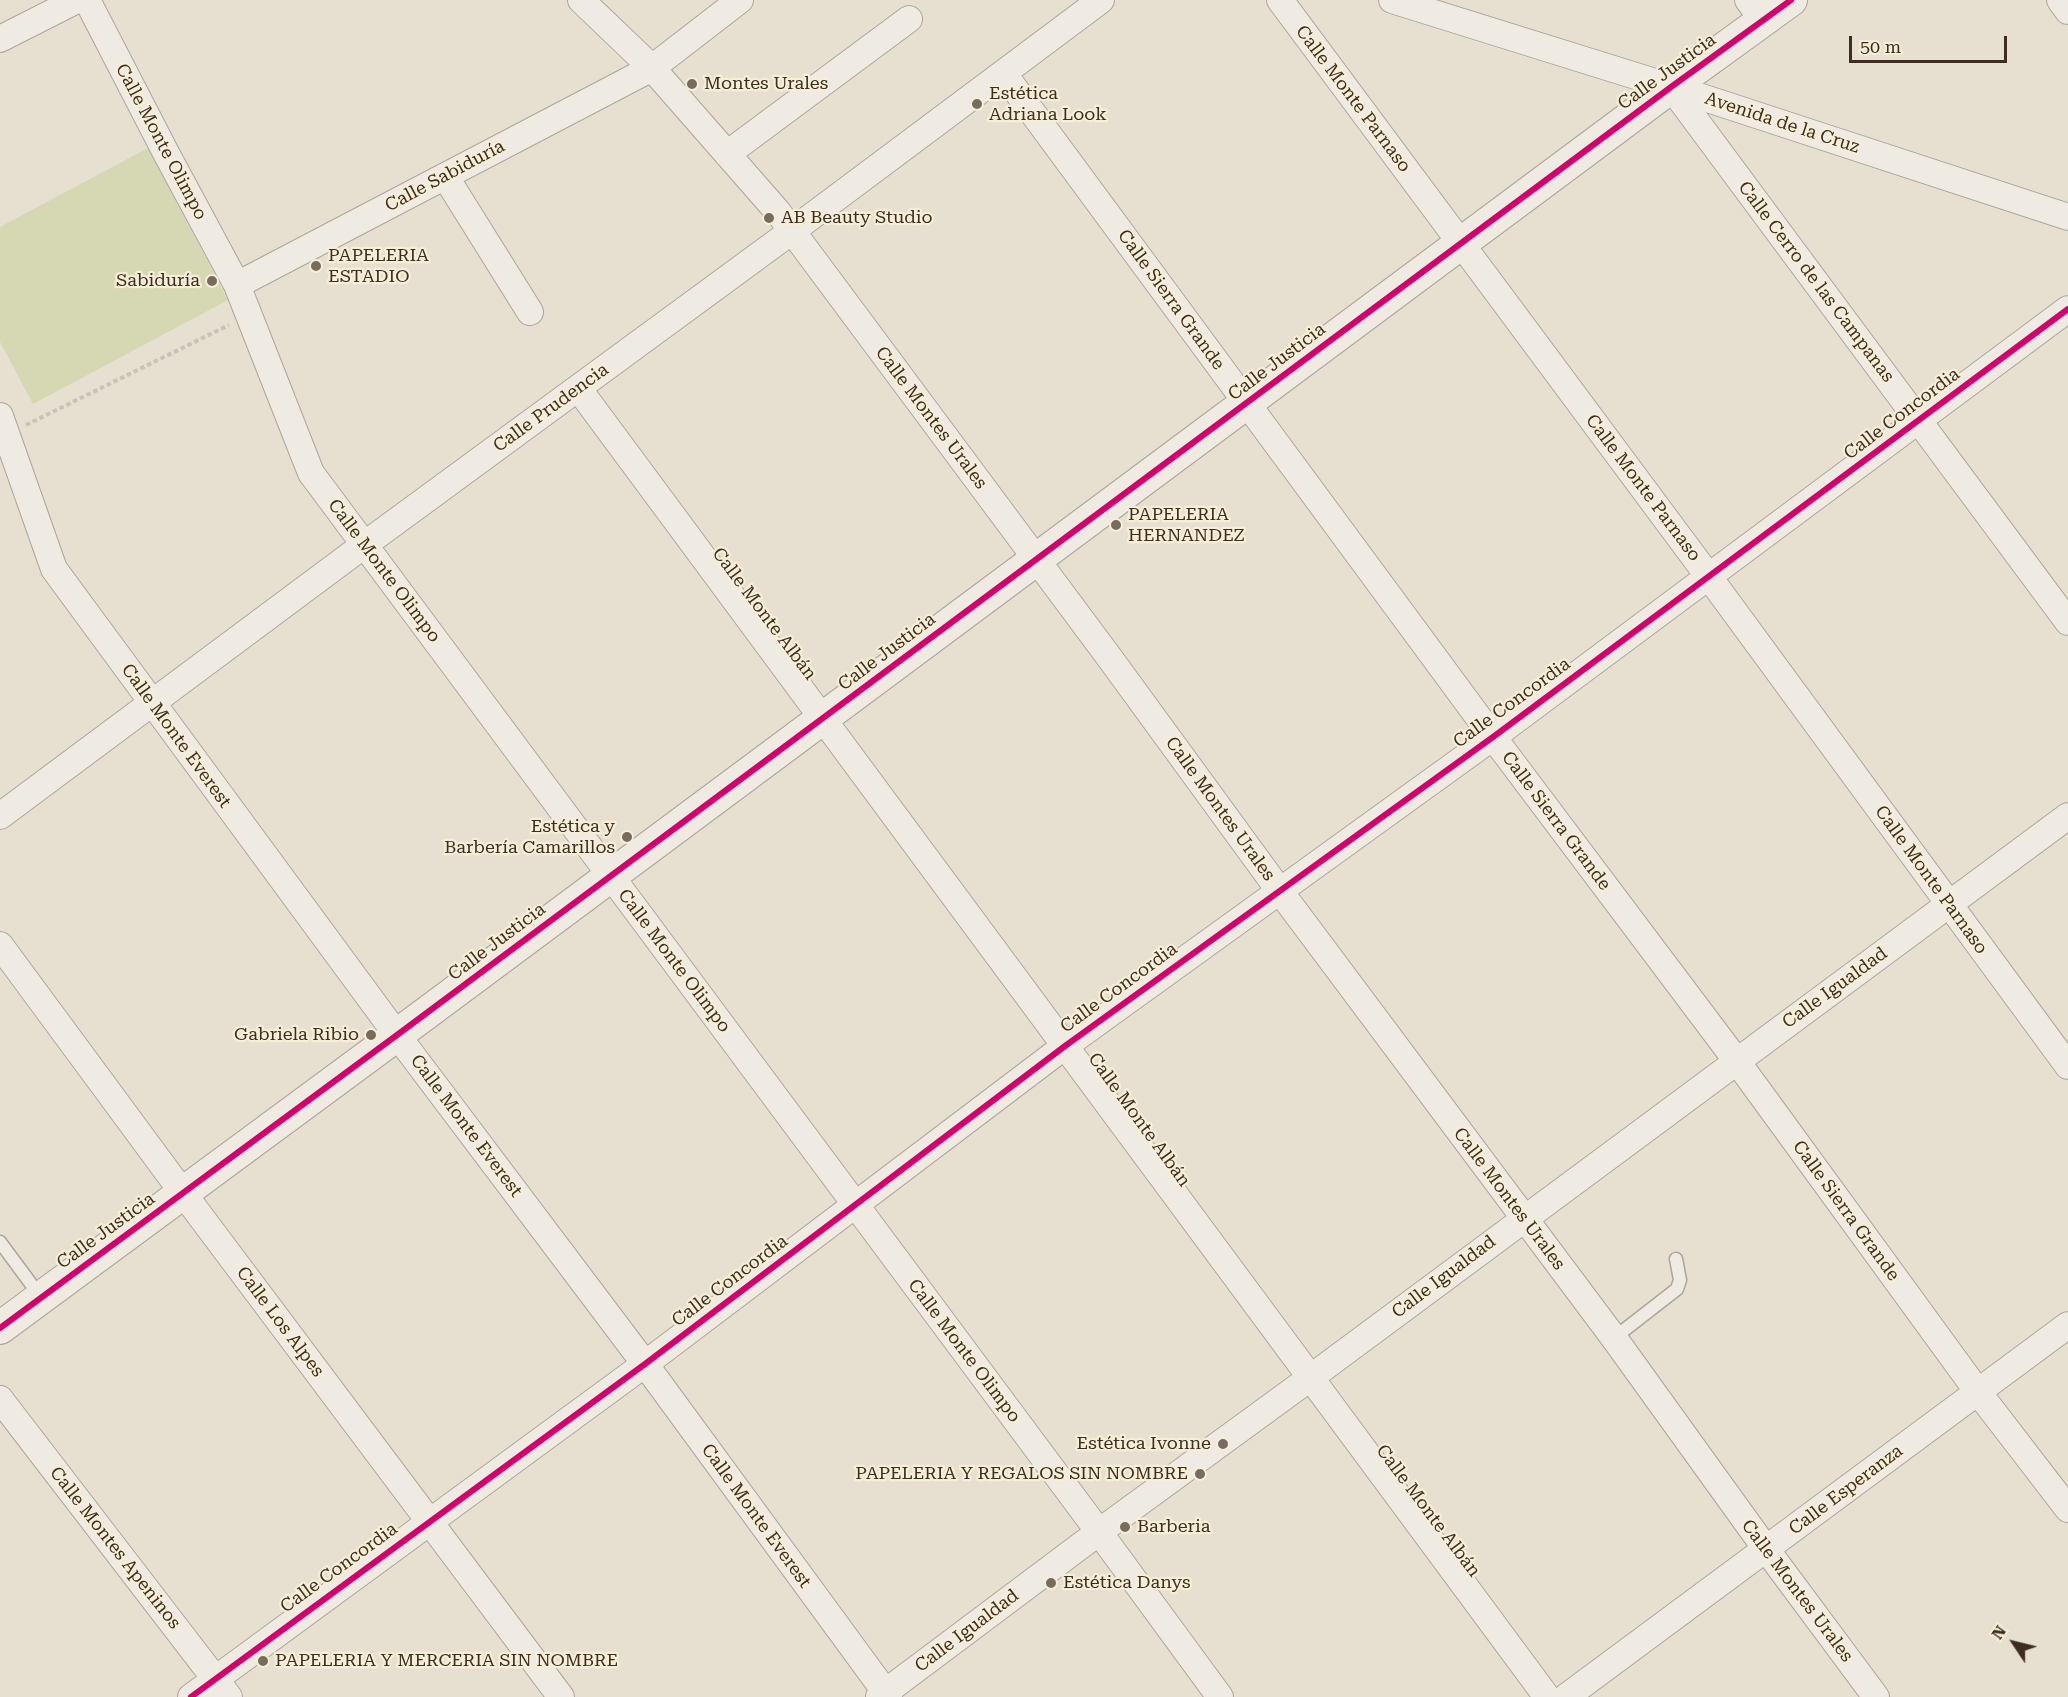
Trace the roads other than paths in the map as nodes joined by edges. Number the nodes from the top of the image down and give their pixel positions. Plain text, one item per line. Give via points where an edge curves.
1 (77, 0) edge
2 (87, 0) edge
3 (581, 0) edge
4 (740, 0) edge
5 (1101, 0) edge
6 (1280, 0) edge
7 (1392, 0) edge
8 (1791, 0) edge
9 (2060, 0) edge
10 (1756, 10) edge
11 (2068, 11) edge
12 (909, 19) dead end
13 (2, 32) edge
14 (652, 68) junction
15 (1004, 74) junction
16 (1671, 87) junction
17 (728, 154) junction
18 (445, 176) junction
19 (2068, 217) edge
20 (792, 231) junction
21 (1461, 243) junction
22 (237, 285) junction
23 (2068, 309) edge
24 (530, 312) dead end
25 (578, 388) junction
26 (1247, 403) junction
27 (1918, 420) junction
28 (3, 426) edge
29 (364, 545) junction
30 (1036, 560) junction
31 (1709, 577) junction
32 (2068, 622) edge
33 (152, 703) junction
34 (823, 718) junction
35 (1493, 737) junction
36 (0, 816) edge
37 (2068, 816) edge
38 (610, 876) junction
39 (1279, 890) junction
40 (1949, 904) junction
41 (0, 945) edge
42 (397, 1035) junction
43 (1065, 1046) junction
44 (1736, 1060) junction
45 (2068, 1066) edge
46 (183, 1193) junction
47 (855, 1205) junction
48 (1523, 1218) junction
49 (0, 1242) edge
50 (1676, 1259) dead end
51 (40, 1297) junction
52 (2068, 1325) edge
53 (0, 1328) edge
54 (1614, 1338) junction
55 (645, 1364) junction
56 (1311, 1378) junction
57 (1978, 1392) junction
58 (0, 1399) edge
59 (2068, 1509) edge
60 (429, 1520) junction
61 (1099, 1532) junction
62 (1766, 1550) junction
63 (223, 1687) edge
64 (884, 1695) edge
65 (190, 1697) edge
66 (561, 1697) edge
67 (1220, 1697) edge
68 (1547, 1697) edge
69 (1566, 1697) edge
70 (1876, 1697) edge

1 - 13 street
2 - 22 street, Calle Monte Olimpo
3 - 14 street, Calle Montes Urales
4 - 14 street, Calle Sabiduría
5 - 15 street, Calle Prudencia
6 - 21 street, Calle Monte Parnaso
7 - 16 street, Avenida de la Cruz
8 - 10 street, Calle Justicia
9 - 11 street
10 - 16 street, Calle Justicia
12 - 17 street
14 - 17 street, Calle Montes Urales
14 - 18 street, Calle Sabiduría
15 - 20 street, Calle Prudencia
15 - 26 street, Calle Sierra Grande
16 - 19 street, Avenida de la Cruz
16 - 21 street, Calle Justicia
16 - 27 street, Calle Cerro de las Campanas
17 - 20 street, Calle Montes Urales
18 - 22 street, Calle Sabiduría
18 - 24 street
20 - 25 street, Calle Prudencia
20 - 30 street, Calle Montes Urales
21 - 26 street, Calle Justicia
21 - 31 street, Calle Monte Parnaso
22 - 29 street, Calle Monte Olimpo via 311,473
23 - 27 street, Calle Concordia
25 - 29 street, Calle Prudencia
25 - 34 street, Calle Monte Albán
26 - 30 street, Calle Justicia
26 - 35 street, Calle Sierra Grande
27 - 31 street, Calle Concordia
27 - 32 street, Calle Cerro de las Campanas
28 - 33 street, Calle Monte Everest via 54,569
29 - 33 street, Calle Prudencia
29 - 38 street, Calle Monte Olimpo
30 - 34 street, Calle Justicia
30 - 39 street, Calle Montes Urales
31 - 35 street, Calle Concordia
31 - 40 street, Calle Monte Parnaso
33 - 36 street, Calle Prudencia
33 - 42 street, Calle Monte Everest
34 - 38 street, Calle Justicia
34 - 43 street, Calle Monte Albán
35 - 39 street, Calle Concordia
35 - 44 street, Calle Sierra Grande
37 - 40 street, Calle Igualdad
38 - 42 street, Calle Justicia
38 - 47 street, Calle Monte Olimpo
39 - 43 street, Calle Concordia
39 - 48 street, Calle Montes Urales
40 - 44 street, Calle Igualdad
40 - 45 street, Calle Monte Parnaso
41 - 46 street, Calle Los Alpes
42 - 46 street, Calle Justicia
42 - 55 street, Calle Monte Everest
43 - 47 street, Calle Concordia
43 - 56 street, Calle Monte Albán
44 - 48 street, Calle Igualdad
44 - 57 street, Calle Sierra Grande
46 - 51 street, Calle Justicia
46 - 60 street, Calle Los Alpes
47 - 55 street, Calle Concordia
47 - 61 street, Calle Monte Olimpo
48 - 54 street, Calle Montes Urales
48 - 56 street, Calle Igualdad
49 - 51 lane
50 - 54 lane via 1680,1280 1677,1289
51 - 53 street, Calle Justicia
52 - 57 street, Calle Esperanza
54 - 62 street, Calle Montes Urales
55 - 60 street, Calle Concordia
55 - 64 street, Calle Monte Everest
56 - 61 street, Calle Igualdad
56 - 68 street, Calle Monte Albán
57 - 59 street, Calle Sierra Grande
57 - 62 street, Calle Esperanza
58 - 63 street, Calle Montes Apeninos
60 - 63 street, Calle Concordia
60 - 66 street, Calle Los Alpes
61 - 64 street, Calle Igualdad
61 - 67 street, Calle Monte Olimpo
62 - 69 street, Calle Esperanza
62 - 70 street, Calle Montes Urales
63 - 65 street, Calle Concordia

